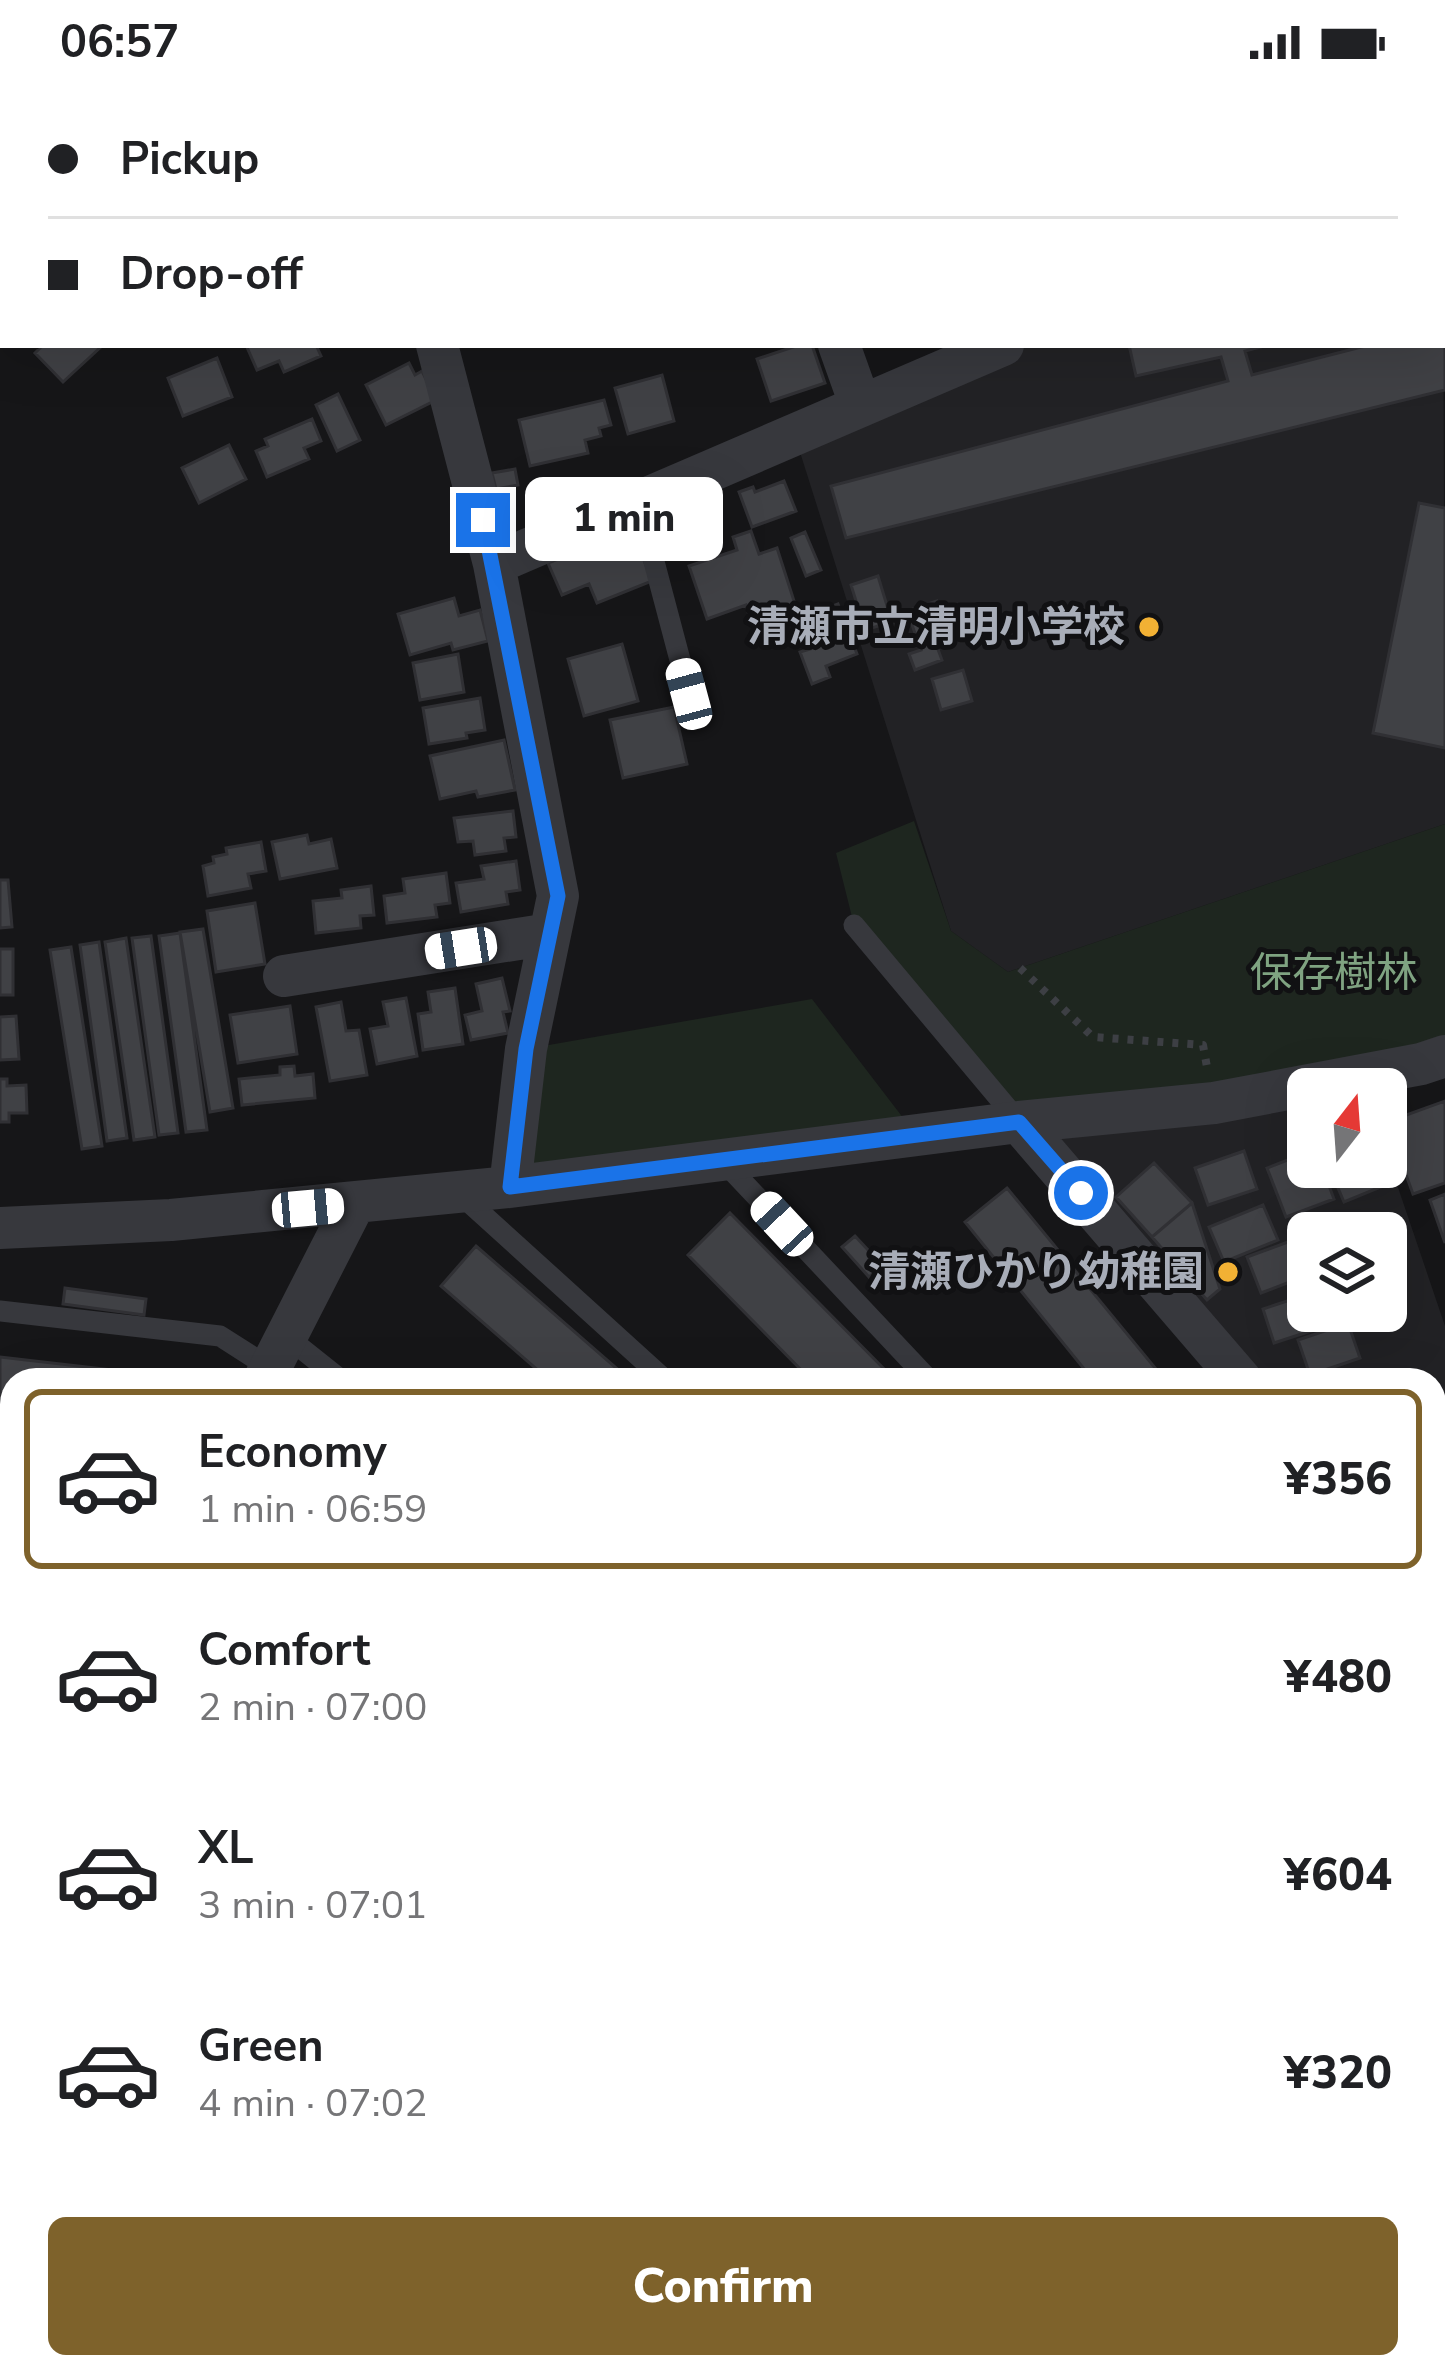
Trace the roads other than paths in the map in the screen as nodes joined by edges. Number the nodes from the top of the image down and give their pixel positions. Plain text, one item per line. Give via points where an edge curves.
1 (438, 348) edge
2 (840, 348) edge
3 (996, 348) edge
4 (860, 404) junction
5 (638, 501) junction
6 (494, 564) junction
7 (689, 694) dead end
8 (854, 925) dead end
9 (550, 934) junction
10 (284, 976) dead end
11 (1445, 1056) edge
12 (1019, 1122) junction
13 (724, 1162) junction
14 (510, 1187) junction
15 (456, 1191) junction
16 (354, 1204) junction
17 (0, 1228) edge
18 (0, 1311) edge
19 (274, 1362) edge
20 (652, 1368) edge
21 (917, 1368) edge
22 (1231, 1368) edge

1 - 6 street
2 - 4 street
3 - 4 street
4 - 5 street
5 - 6 street
5 - 7 lane
6 - 9 street via 558,896
8 - 12 lane
9 - 10 street
9 - 14 street
11 - 12 street via 1214,1103
12 - 13 street
12 - 22 street
13 - 14 street
13 - 21 lane
14 - 15 street
15 - 16 street
15 - 20 lane
16 - 17 street
16 - 19 street
18 - 19 lane via 220,1336

